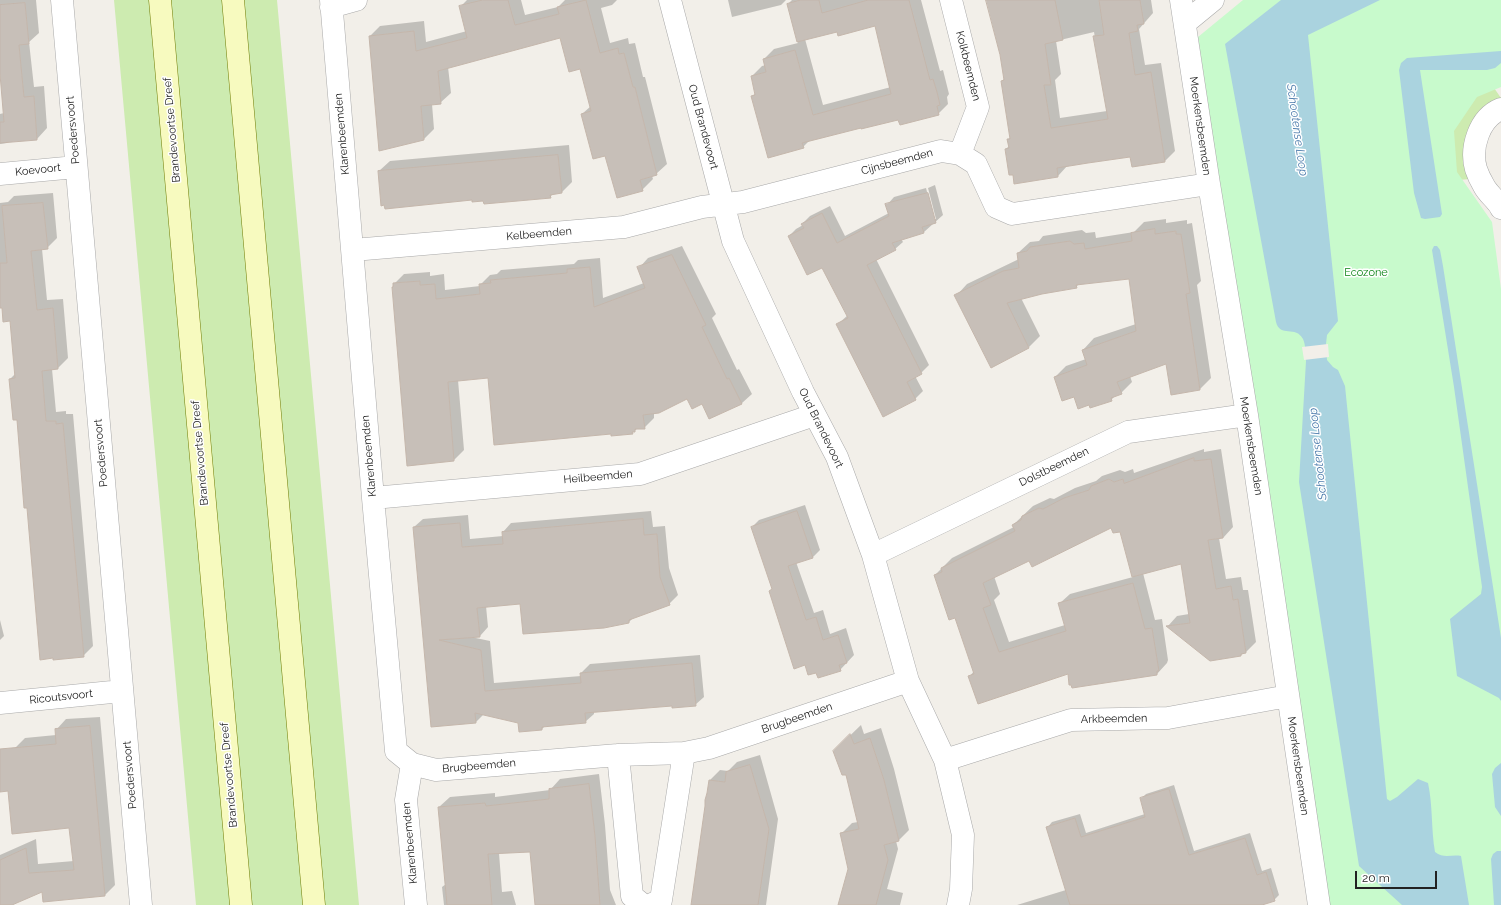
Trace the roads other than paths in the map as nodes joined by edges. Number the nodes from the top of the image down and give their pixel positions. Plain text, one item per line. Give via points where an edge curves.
1 (62, 0) edge
2 (160, 0) edge
3 (233, 0) edge
4 (356, 0) edge
5 (670, 0) edge
6 (951, 0) edge
7 (1182, 0) edge
8 (1213, 0) edge
9 (331, 3) edge
10 (1185, 23) junction
11 (1501, 109) edge
12 (960, 154) junction
13 (76, 167) junction
14 (0, 174) edge
15 (1209, 184) junction
16 (724, 204) junction
17 (1501, 208) edge
18 (353, 250) junction
19 (814, 415) junction
20 (1246, 415) junction
21 (373, 498) junction
22 (873, 555) junction
23 (908, 681) junction
24 (122, 691) junction
25 (1288, 696) junction
26 (0, 703) edge
27 (684, 753) junction
28 (618, 755) junction
29 (945, 760) junction
30 (412, 764) junction
31 (141, 905) edge
32 (241, 905) edge
33 (314, 905) edge
34 (416, 905) edge
35 (643, 905) edge
36 (650, 905) edge
37 (958, 905) edge
38 (1319, 905) edge

1 - 13 street, Poedersvoort
2 - 32 main road, Brandevoortse Dreef
3 - 33 main road
4 - 9 street
5 - 16 street, Oud Brandevoort
6 - 12 street, Kolkbeemden via 978,106
7 - 10 street, Moerkensbeemden
8 - 10 street
9 - 18 street, Klarenbeemden
10 - 15 street, Moerkensbeemden
11 - 17 street via 1480,128 1475,148 1476,169 1485,188
12 - 15 street, Cijnsbeemden via 976,164 996,207 1012,214
12 - 16 street, Cijnsbeemden via 942,151 743,202
13 - 14 street, Koevoort
13 - 24 street, Poedersvoort
15 - 20 street, Moerkensbeemden
16 - 18 street, Kelbeemden via 702,207 624,227
16 - 19 street, Oud Brandevoort via 733,241
18 - 21 street, Klarenbeemden
19 - 21 street, Heilbeemden via 640,474
19 - 22 street, Oud Brandevoort via 837,457
20 - 22 street, Dolstbeemden via 1128,432
20 - 25 street, Moerkensbeemden
21 - 30 street, Klarenbeemden via 396,751
22 - 23 street, Oud Brandevoort
23 - 27 street, Brugbeemden via 708,748
23 - 29 street, Oud Brandevoort
24 - 26 street, Ricoutsvoort
24 - 31 street, Poedersvoort
25 - 29 street, Arkbeemden via 1168,718 1071,720
25 - 38 street, Moerkensbeemden
27 - 28 street, Brugbeemden
27 - 36 street via 661,900
28 - 30 street, Brugbeemden via 436,770
28 - 35 street via 632,896
29 - 37 street, Oud Brandevoort via 963,835
30 - 34 street, Klarenbeemden via 406,800

